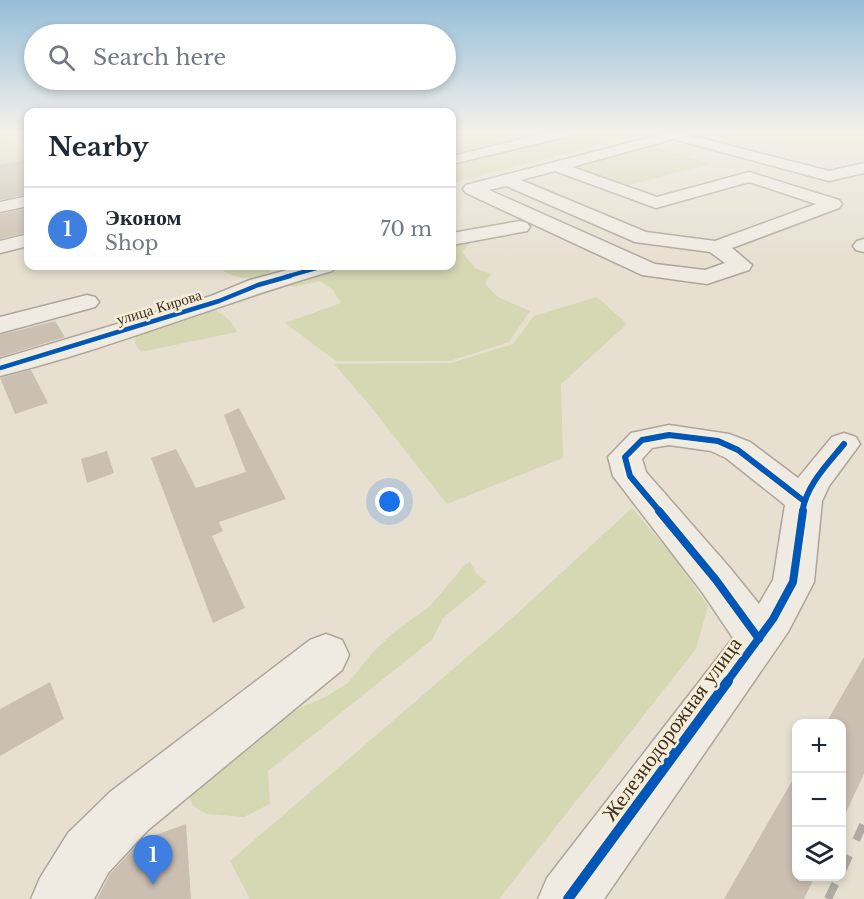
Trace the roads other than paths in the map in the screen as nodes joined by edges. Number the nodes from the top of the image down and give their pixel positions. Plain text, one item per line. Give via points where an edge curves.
1 (522, 175) edge
2 (579, 175) edge
3 (757, 175) edge
4 (825, 175) edge
5 (834, 175) edge
6 (829, 176) junction
7 (749, 177) junction
8 (508, 181) junction
9 (864, 181) edge
10 (472, 189) junction
11 (24, 202) edge
12 (0, 207) edge
13 (520, 227) junction
14 (456, 238) edge
15 (24, 241) edge
16 (0, 247) edge
17 (716, 247) junction
18 (310, 270) edge
19 (604, 271) dead end
20 (707, 277) junction
21 (634, 285) dead end
22 (87, 302) dead end
23 (0, 325) edge
24 (0, 368) edge
25 (844, 444) dead end
26 (804, 501) junction
27 (759, 639) junction
28 (326, 655) dead end
29 (61, 899) edge
30 (568, 899) edge

1 - 8 street
2 - 7 street via 656,204
3 - 7 street
4 - 6 street
5 - 6 street
6 - 9 street
7 - 17 street via 833,204
8 - 10 street
8 - 17 street via 642,238
10 - 13 street via 458,192
10 - 20 street via 650,270
11 - 12 street
13 - 14 street
13 - 19 street
15 - 16 street
17 - 20 street via 741,265
18 - 24 street, улица Кирова
20 - 21 street via 658,288
22 - 23 street
25 - 26 street, Железнодорожная улица via 814,481
26 - 27 street, Железнодорожная улица via 793,582
26 - 27 street via 738,450 718,441 669,435 642,440 625,457 630,476
27 - 30 street, Железнодорожная улица
28 - 29 street via 129,812 88,853

